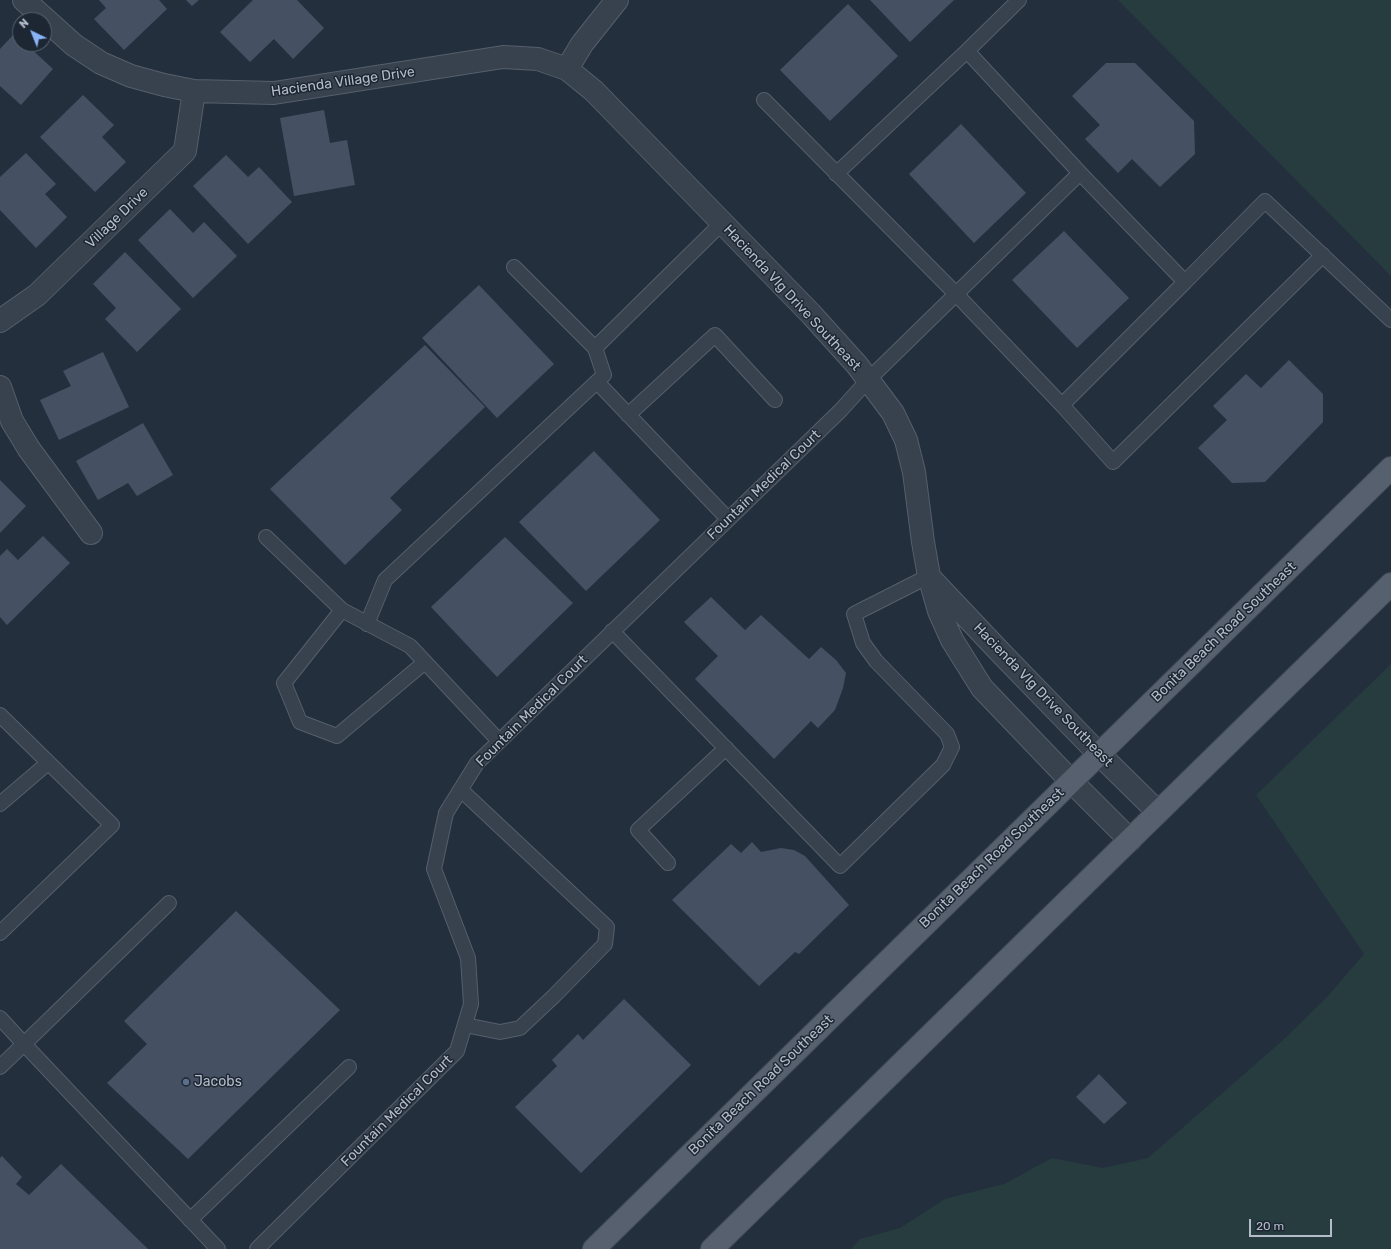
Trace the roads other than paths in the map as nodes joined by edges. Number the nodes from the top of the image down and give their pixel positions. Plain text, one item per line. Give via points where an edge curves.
1 (24, 0) edge
2 (617, 0) edge
3 (1019, 0) edge
4 (967, 51) junction
5 (567, 69) junction
6 (194, 91) junction
7 (764, 100) dead end
8 (1080, 173) junction
9 (836, 174) junction
10 (722, 222) junction
11 (1323, 255) junction
12 (514, 267) dead end
13 (1185, 282) junction
14 (956, 294) junction
15 (1391, 320) edge
16 (0, 321) edge
17 (595, 348) junction
18 (868, 380) junction
19 (597, 382) junction
20 (0, 387) edge
21 (775, 400) dead end
22 (1062, 405) junction
23 (628, 415) junction
24 (1391, 468) edge
25 (728, 519) junction
26 (91, 533) dead end
27 (266, 537) dead end
28 (929, 576) junction
29 (1391, 584) edge
30 (342, 610) junction
31 (368, 624) junction
32 (612, 631) junction
33 (425, 662) junction
34 (0, 715) edge
35 (499, 741) junction
36 (726, 748) junction
37 (1099, 754) junction
38 (48, 763) junction
39 (1071, 781) junction
40 (461, 790) junction
41 (0, 804) edge
42 (1158, 812) junction
43 (1130, 840) junction
44 (668, 863) dead end
45 (169, 903) dead end
46 (0, 933) edge
47 (0, 1018) edge
48 (465, 1025) junction
49 (24, 1044) junction
50 (349, 1067) dead end
51 (0, 1068) edge
52 (190, 1220) junction
53 (218, 1249) edge
54 (257, 1249) edge
55 (594, 1249) edge
56 (712, 1249) edge

1 - 6 street, Hacienda Village Drive via 74,45 101,63 164,86
2 - 5 street via 582,44
3 - 4 lane
4 - 8 lane
4 - 9 lane
5 - 6 street, Hacienda Village Drive via 538,59 504,57 274,94
5 - 10 street, Hacienda Vlg Drive Southeast via 594,91
6 - 16 street, Village Drive via 185,151 37,295
7 - 9 lane
8 - 13 lane
8 - 14 lane, Fountain Medical Court
9 - 14 lane
10 - 17 lane
10 - 18 street, Hacienda Vlg Drive Southeast via 811,314
11 - 13 lane via 1265,201
11 - 15 lane
11 - 22 lane via 1113,462
12 - 17 lane
13 - 22 lane
14 - 18 lane, Fountain Medical Court
14 - 22 lane
17 - 19 lane via 604,375
18 - 25 lane, Fountain Medical Court via 841,410
18 - 28 street, Hacienda Vlg Drive Southeast via 893,413 906,440 914,472
19 - 23 lane
19 - 31 lane via 385,580
20 - 26 street via 12,421 29,449
21 - 23 lane via 715,335
23 - 25 lane
24 - 37 main road, Bonita Beach Road Southeast
25 - 32 lane, Fountain Medical Court
27 - 30 lane
28 - 36 lane via 854,614 867,649 947,734 952,747 943,765 840,866
28 - 37 street, Hacienda Vlg Drive Southeast
28 - 39 street, Hacienda Vlg Drive Southeast via 939,611 952,640 982,688
29 - 42 main road
30 - 31 lane
30 - 33 lane via 284,683 300,722 337,736
31 - 33 lane via 410,646
32 - 35 lane, Fountain Medical Court
32 - 36 lane
33 - 35 lane
34 - 38 lane
35 - 40 lane, Fountain Medical Court via 477,763
36 - 44 lane via 638,830
37 - 39 main road, Bonita Beach Road Southeast
37 - 42 street, Hacienda Vlg Drive Southeast
38 - 41 lane
38 - 46 lane via 112,825
39 - 43 street, Hacienda Vlg Drive Southeast
39 - 55 main road, Bonita Beach Road Southeast
40 - 48 lane, Fountain Medical Court via 446,814 434,869 468,958 471,1004
40 - 48 lane via 607,928 605,944 520,1028 500,1032
42 - 43 main road
43 - 56 main road
45 - 49 lane
47 - 49 lane
48 - 54 lane, Fountain Medical Court via 457,1051
49 - 51 lane
49 - 52 lane
50 - 52 lane
52 - 53 lane

